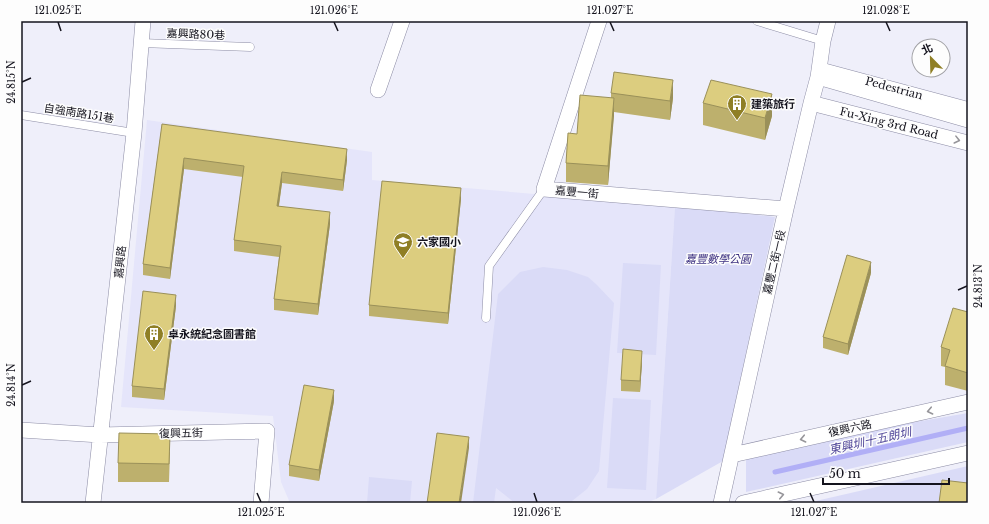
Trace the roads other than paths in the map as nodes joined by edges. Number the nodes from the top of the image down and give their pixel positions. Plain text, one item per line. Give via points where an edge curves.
1 (143, 21) edge
2 (402, 21) edge
3 (599, 21) edge
4 (757, 21) edge
5 (828, 21) edge
6 (823, 41) junction
7 (141, 43) junction
8 (250, 47) dead end
9 (819, 72) junction
10 (378, 90) dead end
11 (811, 103) junction
12 (968, 108) edge
13 (21, 115) edge
14 (968, 120) edge
15 (134, 133) junction
16 (968, 143) edge
17 (544, 189) junction
18 (786, 209) junction
19 (486, 318) dead end
20 (968, 402) edge
21 (21, 430) edge
22 (100, 434) junction
23 (968, 453) edge
24 (732, 454) junction
25 (93, 503) edge
26 (261, 503) edge
27 (721, 503) edge
28 (743, 503) edge

1 - 7 street, 嘉興路
2 - 10 street
3 - 17 street, 嘉豐一街
4 - 6 lane
5 - 6 street, 嘉豐二街一段
6 - 9 street, 嘉豐二街一段
7 - 8 lane, 嘉興路80巷
7 - 15 street, 嘉興路
9 - 11 street, 嘉豐二街一段
9 - 12 street, Pedestrian
9 - 14 street
11 -> 16 street, Fu-Xing 3rd Road
11 - 18 street, 嘉豐二街一段
13 - 15 lane, 自強南路151巷
15 - 22 street, 嘉興路
17 - 18 street, 嘉豐一街
17 - 19 lane via 489,266
18 - 24 street, 嘉豐二街一段
20 -> 24 street, 復興六路
21 - 22 street, 復興五街
22 - 25 street, 嘉興路
22 - 26 street, 復興五街 via 268,431
28 -> 23 street
24 - 27 street, 嘉豐二街一段

